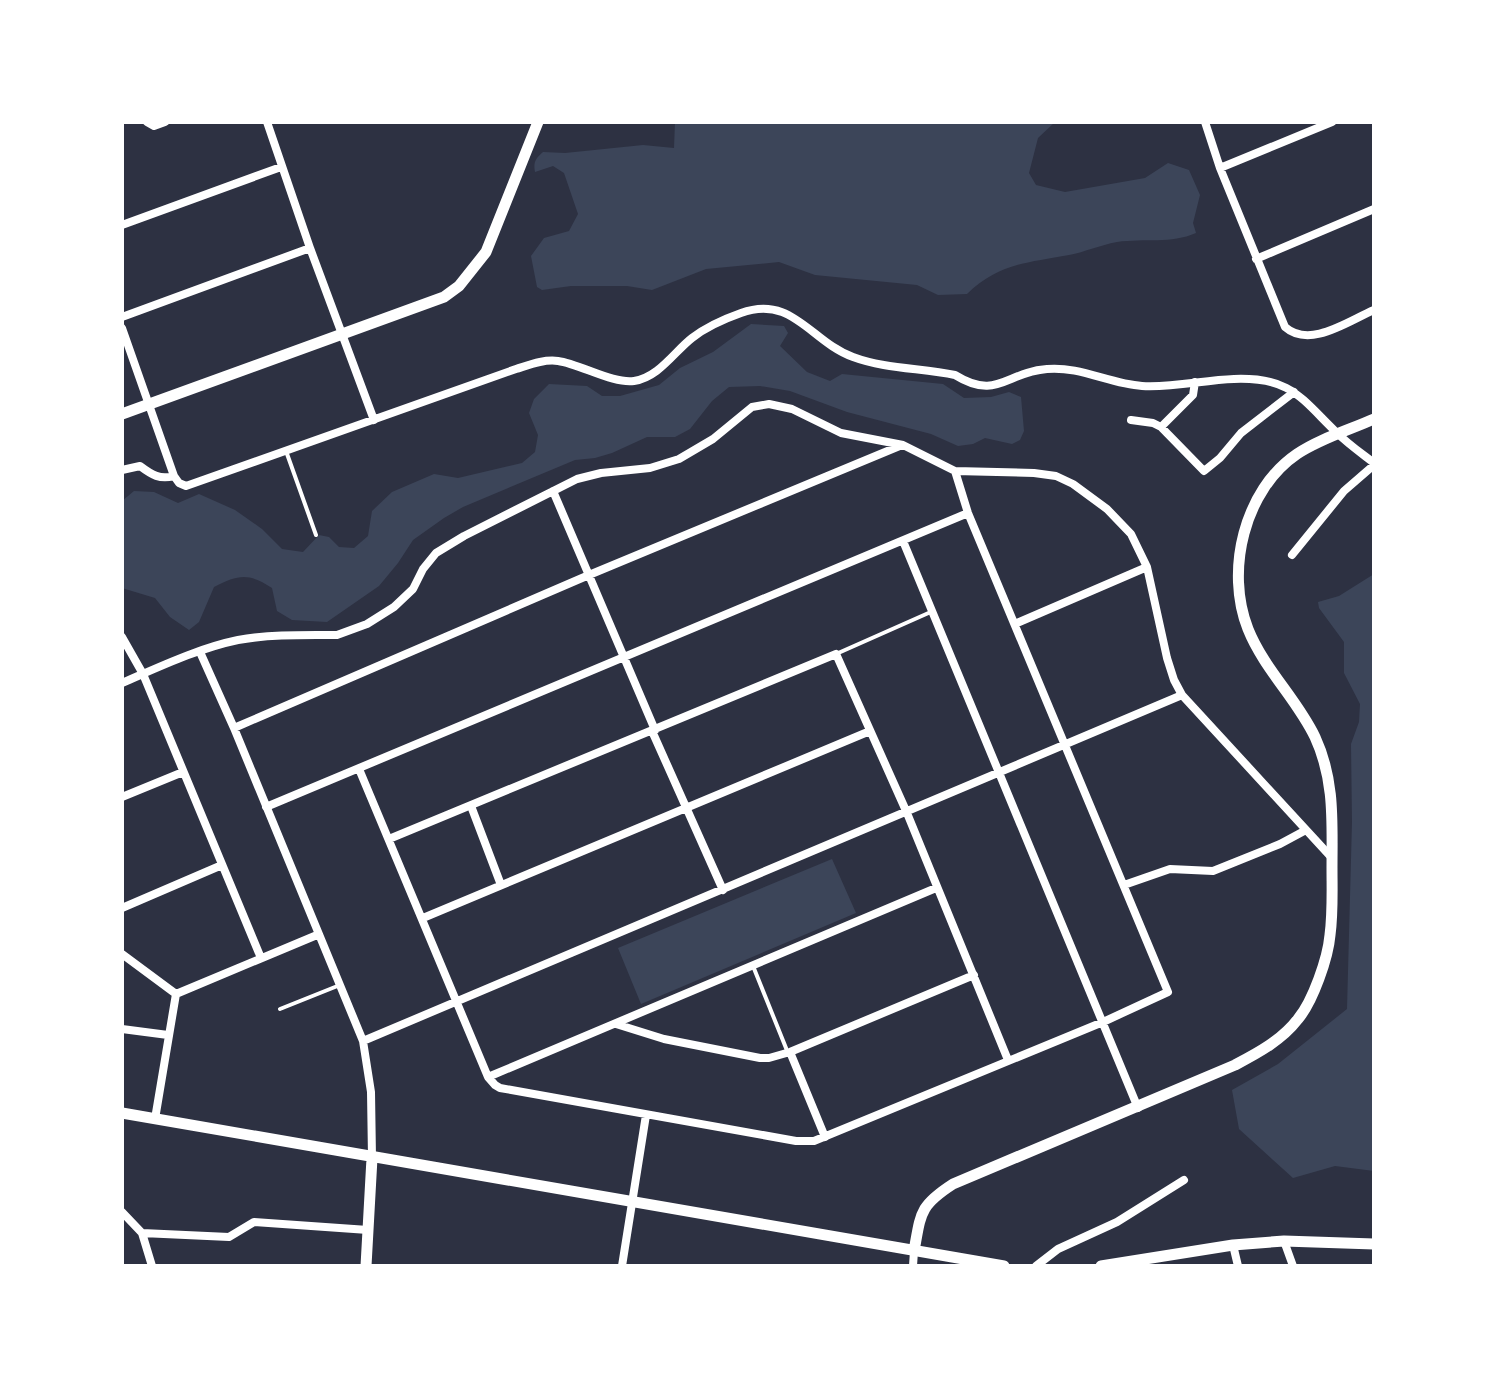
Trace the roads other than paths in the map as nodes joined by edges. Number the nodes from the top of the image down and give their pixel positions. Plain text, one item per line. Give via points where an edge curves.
1 (147, 122) edge
2 (165, 122) edge
3 (267, 122) edge
4 (538, 122) edge
5 (1205, 122) edge
6 (1332, 122) edge
7 (281, 167) junction
8 (1220, 168) junction
9 (1374, 209) edge
10 (122, 225) edge
11 (310, 248) junction
12 (1256, 259) junction
13 (1374, 310) edge
14 (122, 317) edge
15 (122, 328) edge
16 (343, 335) junction
17 (1195, 382) junction
18 (1294, 392) junction
19 (150, 404) junction
20 (122, 414) edge
21 (1374, 419) edge
22 (374, 420) junction
23 (1131, 420) dead end
24 (1161, 427) junction
25 (1338, 434) junction
26 (903, 445) junction
27 (286, 451) junction
28 (1374, 464) edge
29 (122, 470) edge
30 (955, 471) junction
31 (174, 476) junction
32 (553, 491) junction
33 (968, 513) junction
34 (316, 535) dead end
35 (903, 541) junction
36 (1292, 555) dead end
37 (1147, 567) junction
38 (589, 575) junction
39 (933, 611) junction
40 (1017, 623) junction
41 (122, 637) edge
42 (200, 652) junction
43 (836, 654) junction
44 (624, 656) junction
45 (143, 674) junction
46 (122, 683) edge
47 (1182, 695) junction
48 (234, 728) junction
49 (653, 730) junction
50 (870, 731) junction
51 (1065, 745) junction
52 (359, 769) junction
53 (183, 772) junction
54 (1000, 774) junction
55 (122, 797) edge
56 (471, 806) junction
57 (266, 807) junction
58 (686, 808) junction
59 (907, 813) junction
60 (1306, 830) junction
61 (389, 839) junction
62 (1332, 858) junction
63 (222, 865) junction
64 (501, 885) junction
65 (1124, 885) junction
66 (936, 888) junction
67 (723, 890) junction
68 (122, 908) edge
69 (423, 918) junction
70 (317, 935) junction
71 (122, 954) edge
72 (261, 958) junction
73 (753, 966) junction
74 (974, 975) junction
75 (340, 985) junction
76 (176, 994) junction
77 (457, 1001) junction
78 (280, 1009) dead end
79 (1103, 1022) junction
80 (616, 1024) junction
81 (122, 1029) edge
82 (168, 1035) junction
83 (363, 1041) junction
84 (789, 1052) junction
85 (1008, 1060) junction
86 (488, 1077) junction
87 (1138, 1108) junction
88 (122, 1113) edge
89 (646, 1115) junction
90 (155, 1119) junction
91 (825, 1137) junction
92 (372, 1158) junction
93 (1184, 1180) dead end
94 (634, 1203) junction
95 (122, 1212) edge
96 (368, 1230) junction
97 (142, 1233) junction
98 (1284, 1241) junction
99 (1374, 1244) edge
100 (1233, 1245) junction
101 (914, 1251) junction
102 (152, 1266) edge
103 (366, 1266) edge
104 (622, 1266) edge
105 (913, 1266) edge
106 (1004, 1266) edge
107 (1036, 1266) edge
108 (1101, 1266) edge
109 (1238, 1266) edge
110 (1293, 1266) edge

1 - 2 street
3 - 7 street
4 - 16 street via 475,269 444,297
5 - 8 street
6 - 8 street
7 - 10 street
7 - 11 street
8 - 12 street
9 - 12 street
11 - 14 street
11 - 16 street
12 - 13 street via 1285,327 1294,334 1318,334
15 - 19 street
16 - 19 street
16 - 22 street
17 - 18 street via 1266,379
17 - 22 street via 1143,386 1059,368 975,386 955,375 855,358 832,348 788,313 762,308 726,318 692,337 638,380 547,361
17 - 24 street via 1193,395
18 - 24 street via 1241,433 1204,471
18 - 25 street
19 - 20 street
19 - 31 street
21 - 25 street
22 - 27 street
23 - 24 street
25 - 28 street
25 - 62 street via 1297,454 1270,479 1249,520 1238,574 1248,628 1307,722 1329,775
26 - 30 street
26 - 32 street via 852,436 792,409 761,405 679,459 590,475
26 - 38 street
27 - 31 street via 186,486
27 - 34 lane
28 - 36 street
29 - 31 street via 140,466 156,477
30 - 33 street
30 - 37 street via 1034,473 1073,484 1131,534
32 - 38 street
32 - 42 street via 436,553 413,589 358,628 337,635 239,640
33 - 35 street
33 - 40 street
35 - 39 street
35 - 44 street
37 - 40 street
37 - 47 street via 1167,658
38 - 44 street
38 - 48 street
39 - 43 lane
39 - 54 street
40 - 51 street
41 - 45 street
42 - 45 street
42 - 48 street
43 - 49 street
43 - 50 street
44 - 49 street
44 - 52 street
45 - 46 street
45 - 53 street
47 - 51 street
47 - 60 street
48 - 57 street
49 - 56 street
49 - 58 street
50 - 58 street
50 - 59 street
51 - 54 street
51 - 65 street
52 - 57 street
52 - 61 street
53 - 55 street
53 - 63 street
54 - 59 street
54 - 79 street
56 - 61 street
56 - 64 street
57 - 70 street
58 - 64 street
58 - 67 street
59 - 66 street
59 - 67 street
60 - 62 street
60 - 65 street via 1213,871 1170,869
61 - 69 street
62 - 87 street via 1330,937 1299,1019 1235,1065
63 - 68 street
63 - 72 street
64 - 69 street
65 - 79 street via 1168,992
66 - 73 street
66 - 74 street
67 - 77 street
69 - 77 street
70 - 72 street
70 - 75 street
71 - 76 street
72 - 76 street
73 - 80 street
73 - 84 lane
74 - 84 street
74 - 85 street
75 - 78 lane
75 - 83 street
76 - 82 street
77 - 83 street
77 - 86 street
79 - 85 street
79 - 87 street
80 - 84 street via 760,1058
80 - 86 street
81 - 82 street
82 - 90 street
83 - 92 street via 371,1092
84 - 91 street
85 - 91 street
86 - 89 street via 500,1088
87 - 101 street via 953,1184 926,1204
88 - 90 street
89 - 91 street via 805,1142
89 - 94 street
90 - 92 street
92 - 94 street
92 - 96 street
93 - 107 street
94 - 101 street
94 - 104 street
95 - 97 street
96 - 97 street via 254,1222 229,1237
96 - 103 street
97 - 102 street
98 - 99 street
98 - 100 street
98 - 110 street
100 - 108 street
100 - 109 street
101 - 105 street
101 - 106 street

